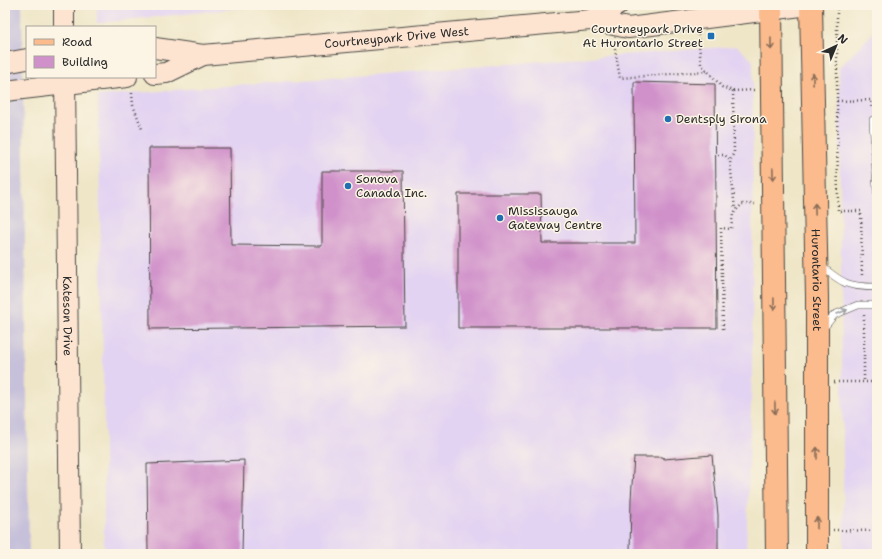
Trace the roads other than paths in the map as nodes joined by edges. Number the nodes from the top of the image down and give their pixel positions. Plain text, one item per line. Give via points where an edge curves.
1 (64, 5) edge
2 (618, 5) edge
3 (810, 5) edge
4 (771, 7) edge
5 (590, 20) junction
6 (64, 26) edge
7 (156, 48) edge
8 (203, 55) junction
9 (26, 59) edge
10 (5, 62) edge
11 (156, 74) edge
12 (65, 81) edge
13 (129, 85) edge
14 (5, 91) edge
15 (875, 120) edge
16 (877, 191) edge
17 (816, 262) junction
18 (877, 287) edge
19 (877, 305) edge
20 (817, 336) junction
21 (70, 554) edge
22 (776, 554) edge
23 (817, 554) edge

1 - 6 main road
2 - 5 main road, Courtneypark Drive West
3 - 4 main road, Courtneypark Drive West
17 -> 3 main road, Hurontario Street
4 - 5 main road, Courtneypark Drive West via 628,28
4 -> 22 main road
5 - 8 main road, Courtneypark Drive West
7 - 8 main road, Courtneypark Drive West
8 - 11 main road, Courtneypark Drive West via 166,73
9 - 10 main road
12 - 13 main road
12 - 14 main road
12 - 21 main road, Kateson Drive
15 - 16 lane
17 - 18 lane via 834,277 853,287
17 - 20 main road, Hurontario Street
20 -> 19 lane via 834,315 858,306
23 -> 20 main road, Hurontario Street

